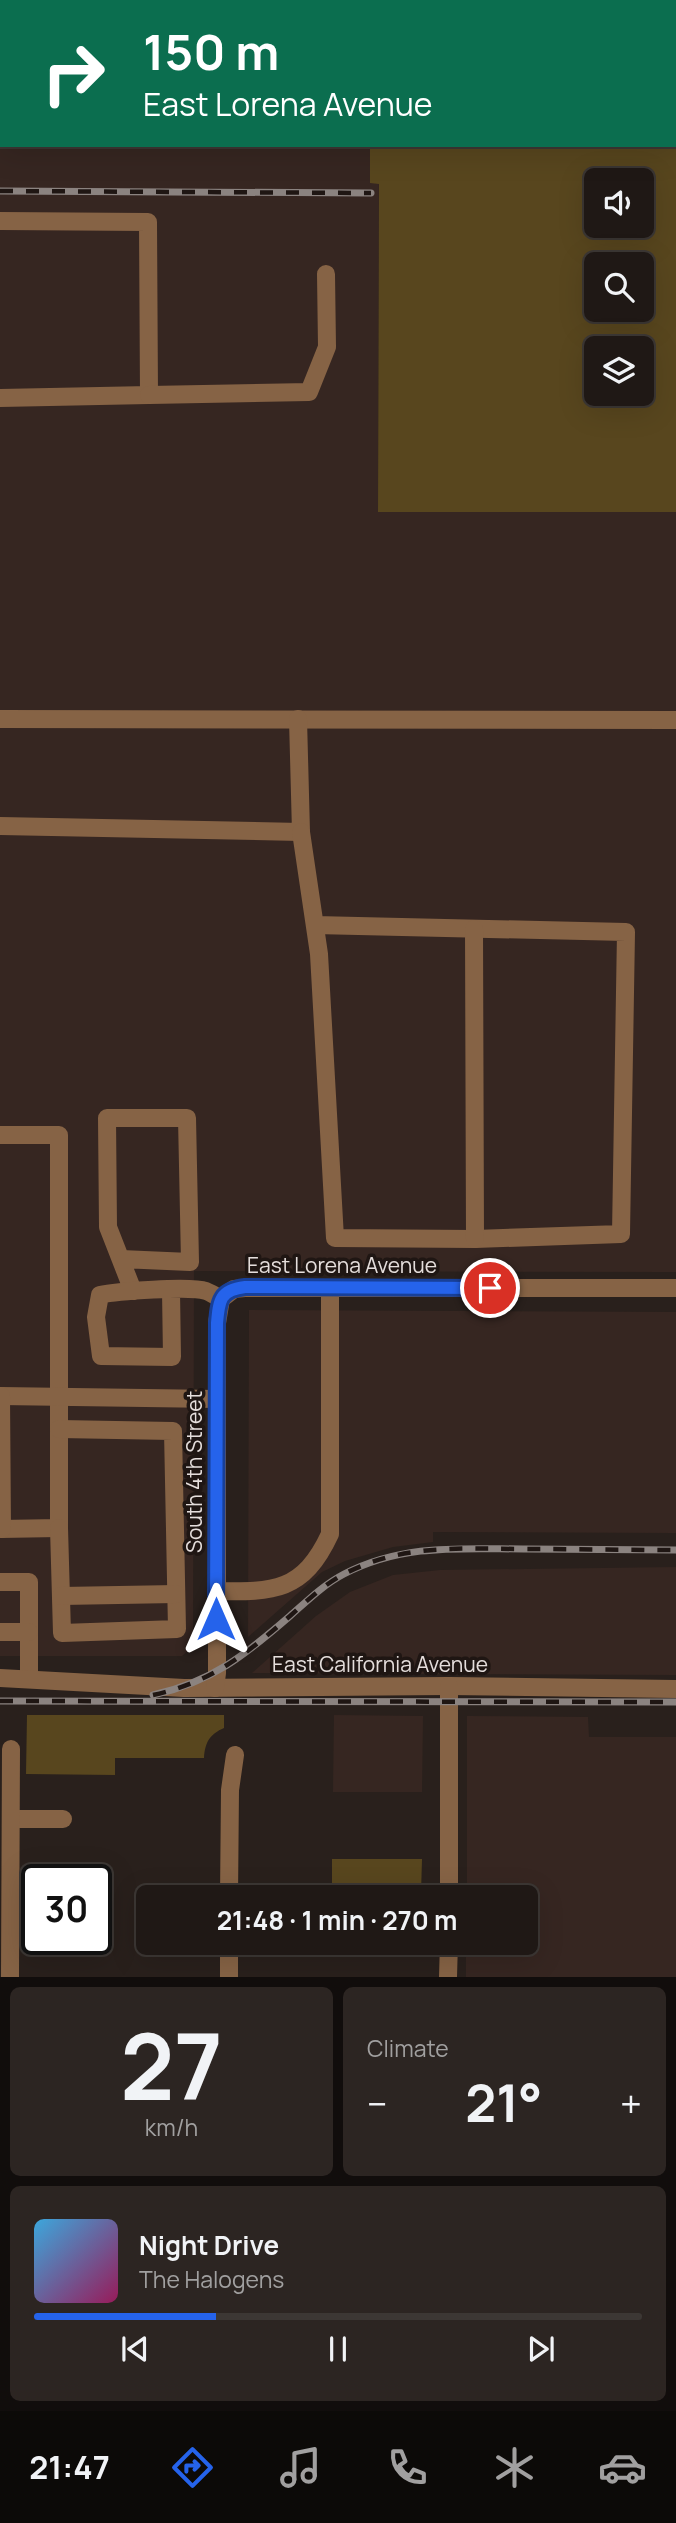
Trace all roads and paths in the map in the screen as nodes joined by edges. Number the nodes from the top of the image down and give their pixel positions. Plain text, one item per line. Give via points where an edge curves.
1 (0, 221) edge
2 (326, 274) dead end
3 (149, 395) junction
4 (0, 398) edge
5 (0, 719) edge
6 (298, 719) junction
7 (676, 720) edge
8 (0, 827) edge
9 (301, 832) junction
10 (315, 925) junction
11 (474, 929) junction
12 (0, 1135) edge
13 (475, 1238) junction
14 (121, 1259) junction
15 (330, 1288) junction
16 (676, 1289) edge
17 (171, 1290) junction
18 (133, 1291) junction
19 (221, 1299) junction
20 (1, 1396) edge
21 (59, 1397) junction
22 (217, 1399) junction
23 (59, 1429) junction
24 (59, 1528) junction
25 (1, 1529) edge
26 (0, 1582) edge
27 (216, 1591) junction
28 (176, 1594) junction
29 (61, 1596) junction
30 (0, 1632) edge
31 (29, 1632) junction
32 (0, 1678) edge
33 (29, 1679) junction
34 (449, 1686) junction
35 (215, 1688) junction
36 (676, 1689) edge
37 (11, 1749) dead end
38 (235, 1755) dead end
39 (11, 1819) junction
40 (62, 1819) dead end
41 (229, 1885) edge
42 (449, 1885) edge
43 (229, 1955) edge
44 (449, 1955) edge
45 (10, 1977) edge
46 (229, 1977) edge
47 (448, 1977) edge

1 - 3 street via 148,222
2 - 3 street via 327,347 309,392
3 - 4 street
5 - 6 street
6 - 7 street
6 - 9 street
8 - 9 street
9 - 10 street
10 - 11 street
10 - 13 street via 335,1237
11 - 13 street
11 - 13 street via 626,932 621,1234
12 - 21 street via 59,1135
14 - 14 street via 108,1227 107,1118 187,1118 190,1262
14 - 18 street
15 - 16 street, East Lorena Avenue
15 - 19 street, East Lorena Avenue via 234,1289
15 - 27 street via 330,1534 320,1555 293,1583 258,1592
17 - 18 street
17 - 18 street via 172,1357 101,1356 96,1317 100,1295
17 - 19 street via 204,1290
19 - 22 street, South 4th Street
20 - 21 street
20 - 25 street
21 - 22 street
21 - 23 street
22 - 27 street, South 4th Street
23 - 24 street
23 - 28 street via 173,1431
24 - 25 street
24 - 29 street
26 - 31 street via 29,1582
27 - 35 street, South 4th Street
28 - 29 street
28 - 29 street via 177,1629 62,1633
30 - 31 street
31 - 33 street
32 - 33 street, East California Avenue
33 - 35 street, East California Avenue
34 - 35 street, East California Avenue
34 - 36 street, East California Avenue
34 - 42 street
37 - 39 street
38 - 41 street
39 - 40 street
39 - 45 street
43 - 46 street
44 - 47 street

